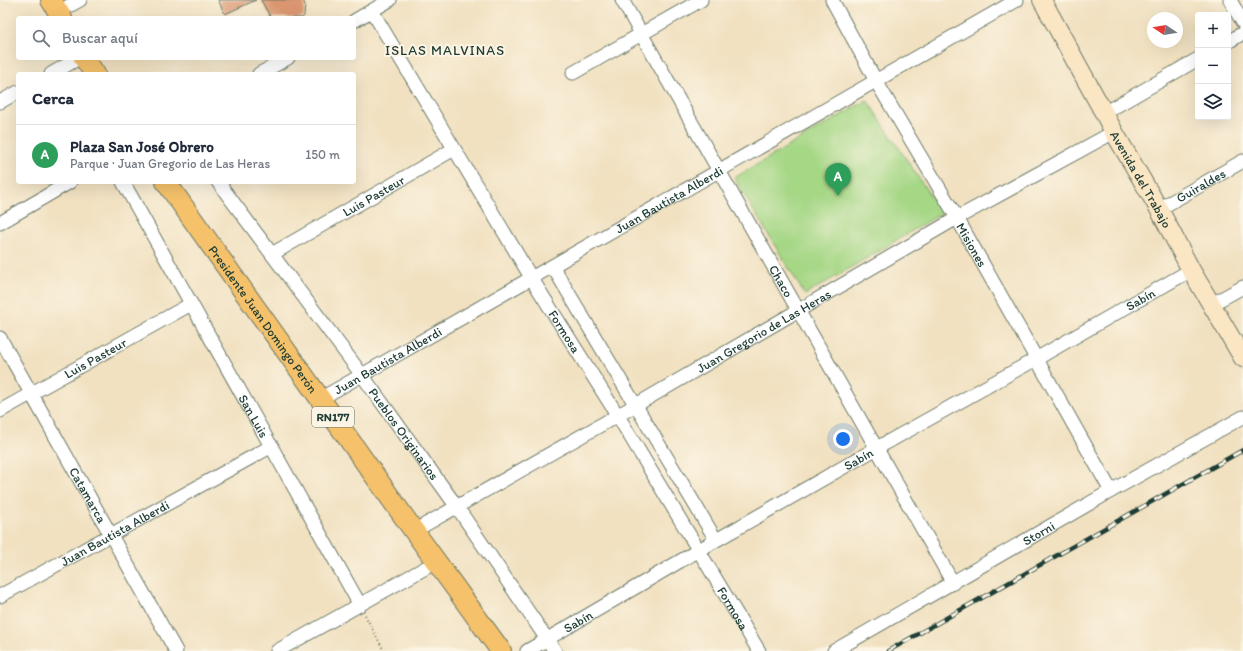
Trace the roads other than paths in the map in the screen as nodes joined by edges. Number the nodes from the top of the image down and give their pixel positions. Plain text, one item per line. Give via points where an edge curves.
1 (80, 0) edge
2 (390, 0) edge
3 (622, 0) edge
4 (701, 0) edge
5 (832, 0) edge
6 (1017, 0) edge
7 (1042, 0) edge
8 (1230, 0) edge
9 (57, 10) edge
10 (372, 11) junction
11 (356, 19) edge
12 (1243, 23) edge
13 (1243, 33) edge
14 (641, 34) junction
15 (1231, 40) edge
16 (76, 60) edge
17 (85, 60) edge
18 (284, 60) edge
19 (1195, 61) edge
20 (54, 72) edge
21 (94, 72) edge
22 (263, 72) edge
23 (572, 73) dead end
24 (876, 81) junction
25 (16, 93) edge
26 (0, 102) edge
27 (1104, 113) junction
28 (1114, 132) junction
29 (454, 149) junction
30 (1243, 161) edge
31 (719, 171) junction
32 (67, 184) edge
33 (124, 184) edge
34 (167, 184) edge
35 (220, 184) edge
36 (1159, 209) junction
37 (957, 218) junction
38 (0, 223) edge
39 (272, 254) junction
40 (553, 267) junction
41 (1191, 270) junction
42 (532, 279) junction
43 (1243, 286) edge
44 (191, 304) junction
45 (1212, 304) junction
46 (799, 311) junction
47 (0, 338) edge
48 (1243, 358) edge
49 (1036, 359) junction
50 (362, 375) junction
51 (32, 393) junction
52 (320, 399) junction
53 (636, 406) junction
54 (0, 411) edge
55 (618, 416) junction
56 (1243, 417) edge
57 (272, 446) junction
58 (877, 448) junction
59 (1111, 491) junction
60 (457, 507) junction
61 (414, 531) junction
62 (110, 534) junction
63 (716, 540) junction
64 (699, 550) junction
65 (436, 562) junction
66 (953, 583) junction
67 (0, 596) edge
68 (360, 605) junction
69 (547, 639) junction
70 (176, 651) edge
71 (277, 651) edge
72 (501, 651) edge
73 (526, 651) edge
74 (555, 651) edge
75 (759, 651) edge
76 (834, 651) edge

1 - 9 street
2 - 10 street
3 - 14 street, Chaco
4 - 14 street
5 - 24 street, Misiones
6 - 24 street, Juan Bautista Alberdi
7 - 27 main road, Avenida del Trabajo
8 - 12 street
10 - 11 street
10 - 29 street, Formosa
13 - 15 street
14 - 23 street
14 - 31 street, Chaco
16 - 20 street
17 - 21 main road
18 - 22 street
19 - 27 street
24 - 31 street, Juan Bautista Alberdi
24 - 37 street, Misiones
25 - 26 street
27 - 28 main road, Avenida del Trabajo
28 - 36 main road, Avenida del Trabajo
28 - 37 street, Juan Gregorio de Las Heras
29 - 39 street, Luis Pasteur
29 - 42 street, Formosa
30 - 36 street, Guiraldes
31 - 40 street, Juan Bautista Alberdi
31 - 46 street, Chaco
32 - 38 street
33 - 44 street, San Luis
34 - 52 main road, Presidente Juan Domingo Perón / RN177
35 - 39 street, Pueblos Originarios
36 - 41 main road, Avenida del Trabajo
37 - 46 street, Juan Gregorio de Las Heras
37 - 49 street, Misiones
39 - 50 street, Pueblos Originarios
40 - 42 street, Juan Bautista Alberdi
40 - 53 street, Formosa
41 - 45 main road, Avenida del Trabajo
41 - 49 street, Sabín
42 - 50 street, Juan Bautista Alberdi
42 - 55 street, Formosa
43 - 45 street
44 - 51 street, Luis Pasteur
44 - 57 street, San Luis
45 - 48 main road, Avenida del Trabajo
46 - 53 street, Juan Gregorio de Las Heras
46 - 58 street, Chaco
47 - 51 street, Catamarca
49 - 58 street, Sabín
49 - 59 street, Misiones
50 - 52 street, Juan Bautista Alberdi
50 - 60 street, Pueblos Originarios
51 - 54 street, Luis Pasteur
51 - 62 street, Catamarca
52 - 61 main road, Presidente Juan Domingo Perón / RN177
53 - 55 street, Juan Gregorio de Las Heras
53 - 63 street, Formosa
55 - 60 street, Juan Gregorio de Las Heras
55 - 64 street, Formosa
56 - 59 street, Storni
57 - 62 street, Juan Bautista Alberdi
57 - 68 street, San Luis
58 - 63 street, Sabín
58 - 66 street, Chaco
59 - 66 street, Storni
60 - 61 street, Juan Gregorio de Las Heras
60 - 69 street, Pueblos Originarios
61 - 65 main road, Presidente Juan Domingo Perón / RN177
62 - 67 street, Juan Bautista Alberdi
62 - 70 street, Catamarca
63 - 64 street, Sabín
64 - 69 street, Sabín
64 - 75 street, Formosa
65 - 68 street
65 - 72 main road, Presidente Juan Domingo Perón / RN177
66 - 76 street, Storni
68 - 71 street
69 - 73 street, Sabín
69 - 74 street, Pueblos Originarios

